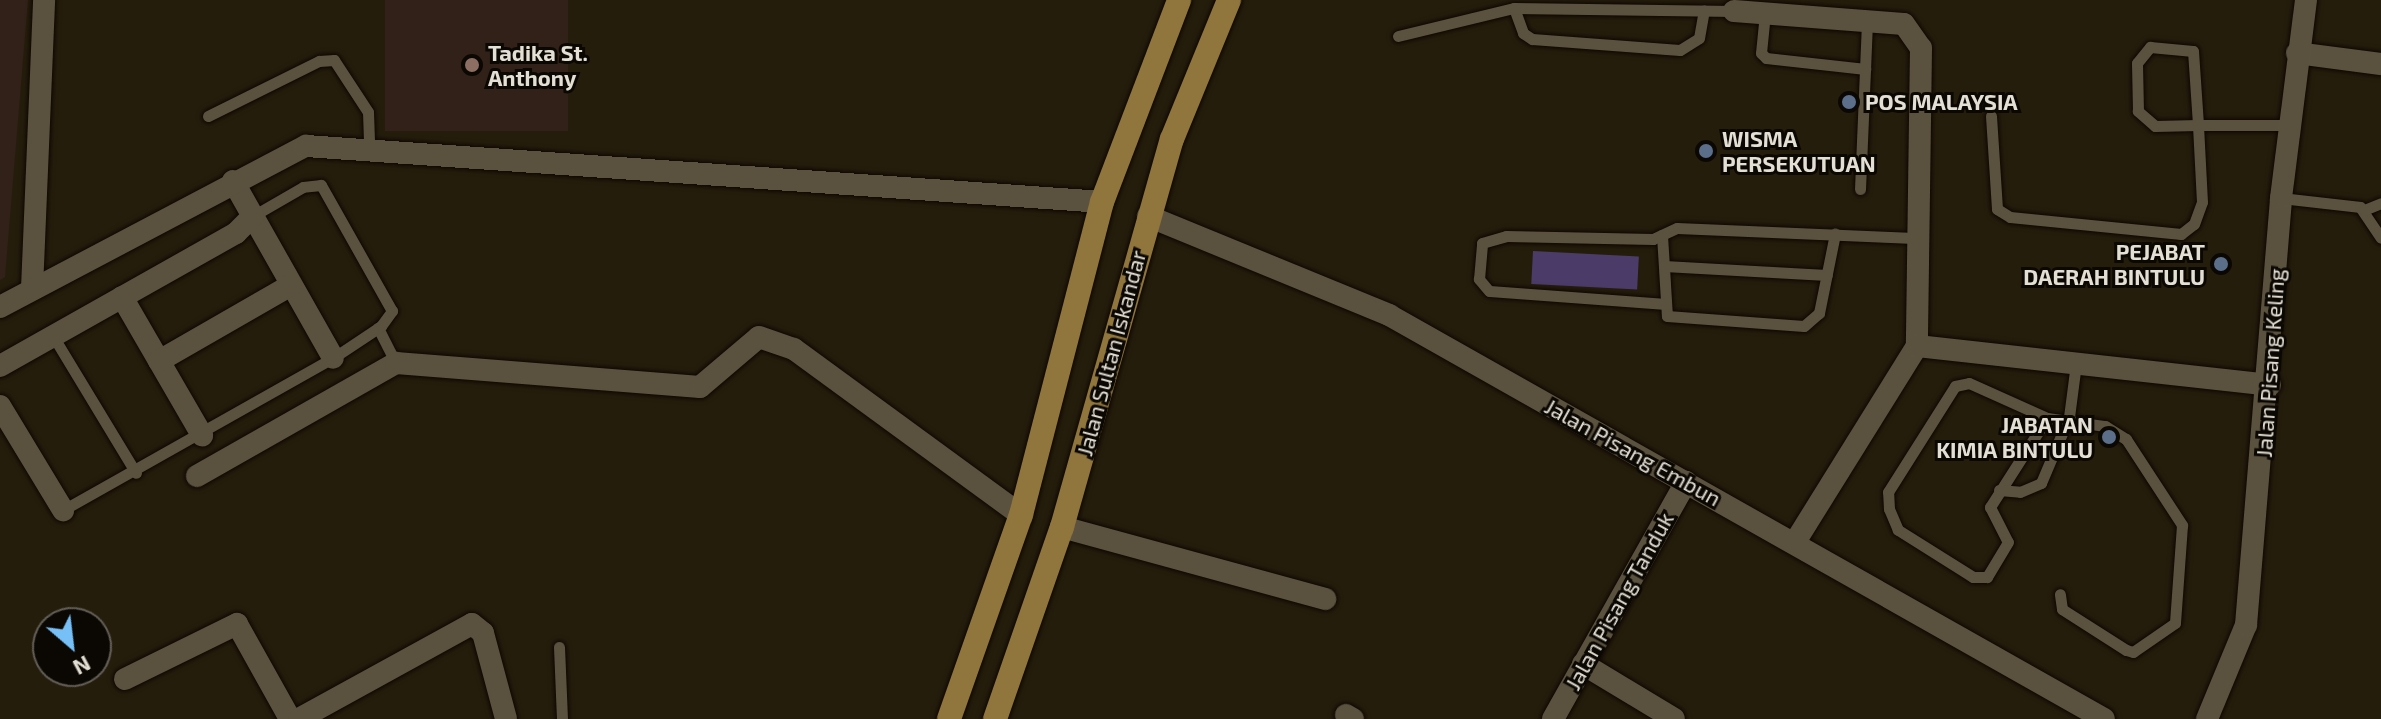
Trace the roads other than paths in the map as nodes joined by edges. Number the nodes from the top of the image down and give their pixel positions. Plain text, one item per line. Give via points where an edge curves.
1 (44, 0) edge
2 (1229, 0) edge
3 (1250, 0) edge
4 (2306, 0) edge
5 (1514, 8) junction
6 (1175, 10) edge
7 (1704, 10) junction
8 (1734, 11) joint
9 (1765, 13) junction
10 (1867, 21) junction
11 (1398, 36) dead end
12 (1212, 40) junction
13 (2297, 53) junction
14 (2381, 64) edge
15 (1865, 69) junction
16 (208, 116) dead end
17 (1991, 116) dead end
18 (2198, 125) junction
19 (2289, 125) junction
20 (369, 149) junction
21 (233, 181) junction
22 (1860, 189) dead end
23 (2281, 198) junction
24 (1102, 202) junction
25 (2381, 203) edge
26 (2364, 210) junction
27 (253, 216) junction
28 (1148, 216) junction
29 (1835, 234) junction
30 (1662, 235) junction
31 (1922, 238) junction
32 (2381, 238) edge
33 (1664, 266) junction
34 (1827, 275) junction
35 (291, 285) junction
36 (32, 289) junction
37 (122, 297) junction
38 (1666, 304) junction
39 (0, 307) edge
40 (378, 328) junction
41 (53, 336) junction
42 (1917, 346) junction
43 (333, 358) junction
44 (159, 361) junction
45 (396, 363) junction
46 (2076, 363) junction
47 (0, 366) edge
48 (2270, 385) junction
49 (0, 406) edge
50 (2069, 417) junction
51 (2047, 418) junction
52 (202, 435) junction
53 (136, 473) junction
54 (197, 476) dead end
55 (1686, 482) junction
56 (1999, 490) junction
57 (63, 510) joint
58 (1021, 515) junction
59 (1062, 527) junction
60 (1795, 542) junction
61 (2060, 594) dead end
62 (1325, 599) dead end
63 (559, 647) dead end
64 (1583, 664) junction
65 (125, 679) dead end
66 (290, 719) edge
67 (299, 719) edge
68 (506, 719) edge
69 (562, 719) edge
70 (949, 719) edge
71 (995, 719) edge
72 (1553, 719) edge
73 (1674, 719) edge
74 (2104, 719) edge
75 (2207, 719) edge

1 - 36 street
2 - 12 main road
3 - 12 main road, Jalan Sultan Iskandar
4 - 13 street, Jalan Pisang Keling
5 - 7 lane
5 - 7 lane via 1523,33 1532,39 1680,50 1699,38
5 - 11 lane
6 - 24 main road, Jalan Sultan Iskandar
7 - 8 lane
8 - 9 street
9 - 10 street
9 - 15 lane via 1761,53 1766,58
10 - 15 lane
10 - 31 street via 1904,24 1921,48
12 - 28 main road, Jalan Sultan Iskandar
13 - 14 street
13 - 19 street, Jalan Pisang Keling
15 - 22 lane
16 - 20 lane via 319,61 334,60 368,112
17 - 18 lane via 1994,198 2010,217 2181,234 2194,224 2202,202
18 - 18 lane via 2155,126 2138,111 2137,63 2150,47 2193,51
18 - 19 lane
19 - 23 street, Jalan Pisang Keling
20 - 21 street via 306,146
20 - 24 street
21 - 27 street
21 - 36 street
23 - 26 lane
23 - 48 street, Jalan Pisang Keling
24 - 58 main road, Jalan Sultan Iskandar
25 - 26 lane
26 - 32 lane
27 - 35 street
27 - 37 street via 236,233
27 - 40 lane via 303,187 324,187 392,305
28 - 55 street, Jalan Pisang Embun via 1389,315
28 - 59 main road, Jalan Sultan Iskandar
29 - 30 lane via 1677,228
29 - 31 lane
29 - 34 lane
30 - 33 lane
30 - 38 lane via 1490,238 1482,243 1479,279 1489,291
31 - 42 street
33 - 34 lane
33 - 38 lane
34 - 38 lane via 1819,313 1804,326 1673,319
35 - 43 street
35 - 44 street
36 - 39 street
37 - 41 street
37 - 44 street
40 - 43 lane
40 - 45 lane
41 - 47 street
41 - 53 lane
42 - 46 street
42 - 60 street
43 - 52 lane
44 - 52 street
45 - 54 street
45 - 58 street via 700,387 746,343 775,338
46 - 48 street
46 - 50 lane
48 - 75 street, Jalan Pisang Keling via 2246,625
49 - 57 street
50 - 51 lane
50 - 56 lane via 2041,483 2020,492
50 - 61 lane via 2126,439 2182,525 2183,538 2175,623 2133,652 2062,609
51 - 56 lane
51 - 56 lane via 1969,383 1955,386 1888,492 1890,517 1898,530 1982,578 2007,547 1991,514
52 - 53 lane
53 - 57 lane
55 - 60 street, Jalan Pisang Embun
55 - 64 street, Jalan Pisang Tanduk
58 - 70 main road, Jalan Sultan Iskandar
59 - 62 street
59 - 71 main road, Jalan Sultan Iskandar
60 - 74 street, Jalan Pisang Embun
63 - 69 lane
64 - 72 street, Jalan Pisang Tanduk
64 - 73 street
65 - 66 street via 237,624
67 - 68 street via 472,624 483,633

